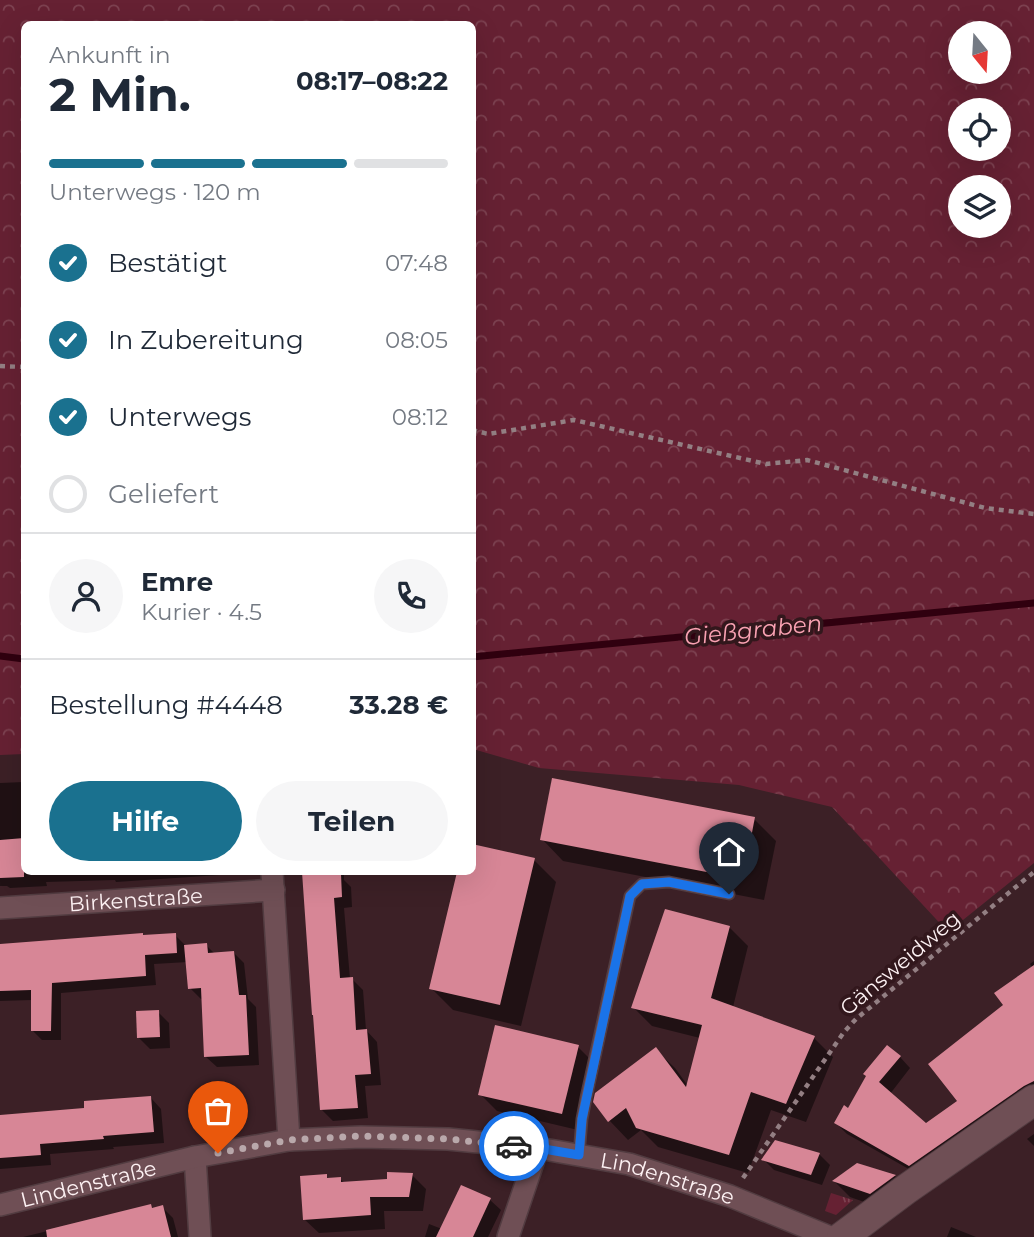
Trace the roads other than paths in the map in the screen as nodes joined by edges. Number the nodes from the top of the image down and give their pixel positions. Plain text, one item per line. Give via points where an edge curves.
1 (273, 881) edge
2 (729, 894) dead end
3 (0, 908) edge
4 (1034, 1100) edge
5 (289, 1140) junction
6 (538, 1148) junction
7 (579, 1155) junction
8 (195, 1157) junction
9 (0, 1205) edge
10 (200, 1237) edge
11 (508, 1237) edge
12 (830, 1237) edge
13 (842, 1237) edge

1 - 3 street, Birkenstraße
1 - 5 street, Birkenstraße
2 - 7 lane via 669,882 642,884 630,896 582,1119
4 - 13 street
5 - 6 street, Lindenstraße via 361,1136
5 - 8 street, Lindenstraße
6 - 7 street, Lindenstraße
6 - 11 street
7 - 12 street, Lindenstraße via 629,1164 730,1196
8 - 9 street, Lindenstraße
8 - 10 street

